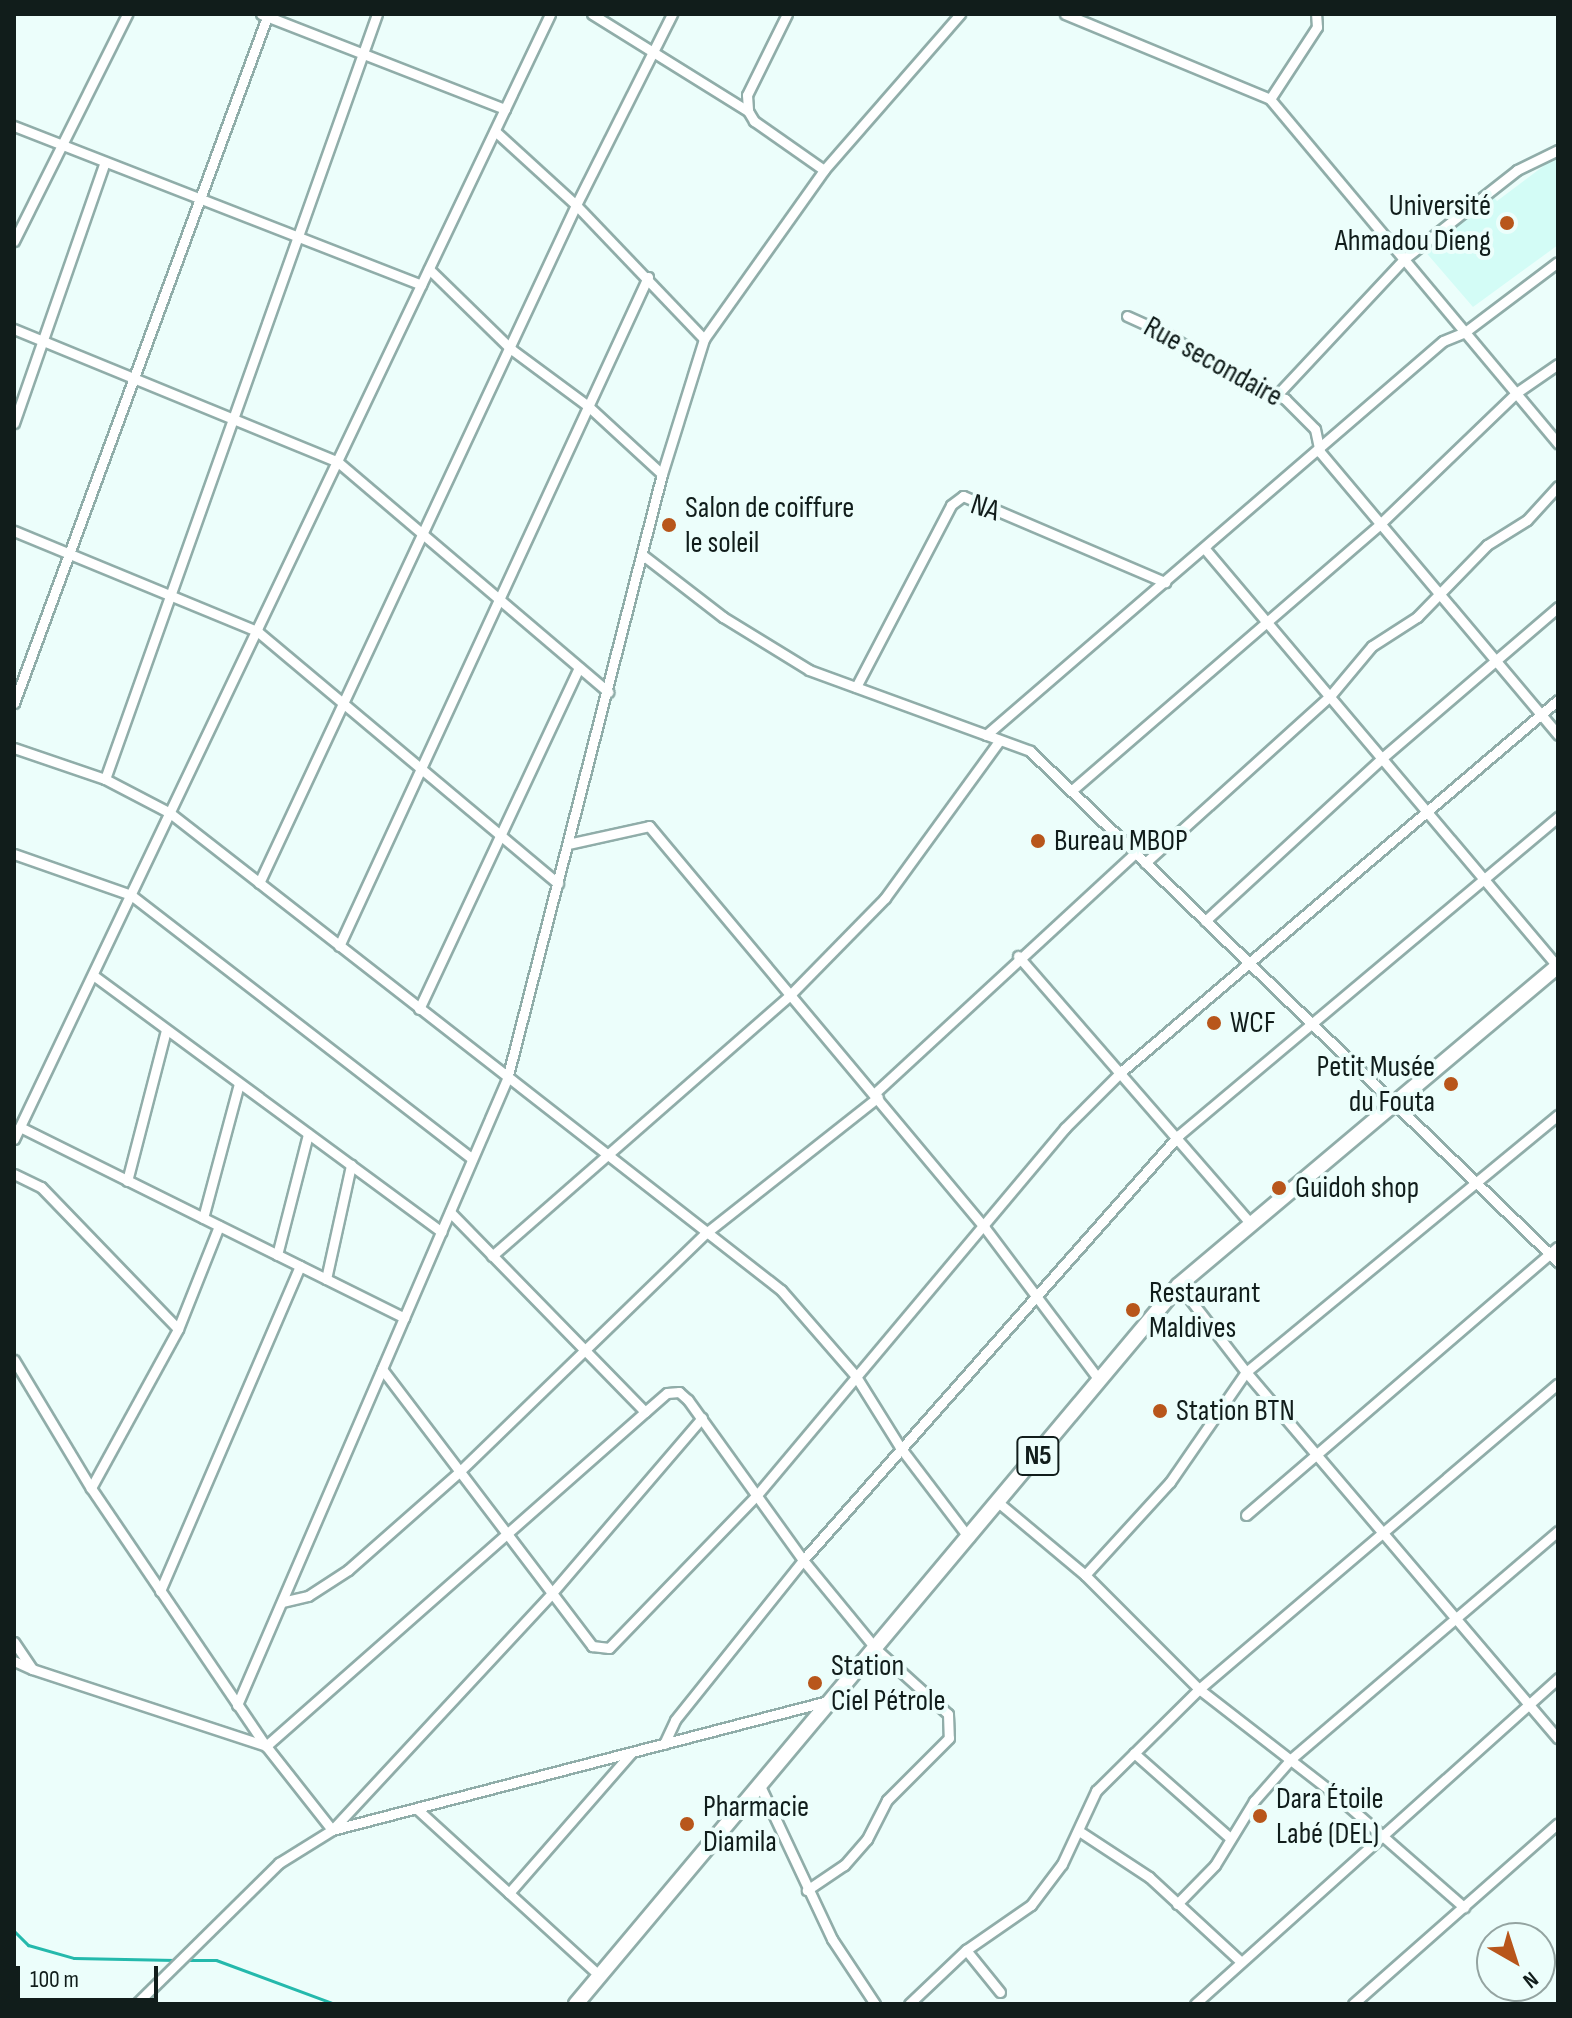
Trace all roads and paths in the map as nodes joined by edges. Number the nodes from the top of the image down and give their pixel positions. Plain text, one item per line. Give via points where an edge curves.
1 (127, 14) edge
2 (377, 14) edge
3 (550, 14) edge
4 (592, 14) edge
5 (672, 14) edge
6 (787, 14) edge
7 (960, 14) edge
8 (1065, 14) edge
9 (1316, 14) edge
10 (265, 15) edge
11 (654, 50) junction
12 (363, 54) junction
13 (1270, 99) junction
14 (505, 109) junction
15 (748, 111) junction
16 (14, 126) edge
17 (495, 131) junction
18 (62, 145) junction
19 (1558, 150) edge
20 (105, 162) junction
21 (824, 170) junction
22 (200, 199) junction
23 (576, 205) junction
24 (298, 237) junction
25 (14, 241) edge
26 (1404, 259) junction
27 (1558, 262) edge
28 (429, 269) junction
29 (648, 277) junction
30 (421, 285) junction
31 (1127, 316) dead end
32 (14, 329) edge
33 (1465, 332) junction
34 (704, 339) junction
35 (43, 340) junction
36 (511, 349) junction
37 (1558, 364) edge
38 (134, 379) junction
39 (1516, 393) junction
40 (1275, 397) junction
41 (588, 406) junction
42 (233, 419) junction
43 (14, 423) edge
44 (1558, 443) edge
45 (1320, 452) junction
46 (338, 462) junction
47 (662, 474) junction
48 (1558, 486) edge
49 (1380, 524) junction
50 (14, 531) edge
51 (425, 537) junction
52 (1205, 549) junction
53 (69, 554) junction
54 (644, 556) junction
55 (1165, 582) junction
56 (1441, 596) junction
57 (170, 597) junction
58 (499, 600) junction
59 (1558, 607) edge
60 (1268, 623) junction
61 (257, 631) junction
62 (1495, 661) junction
63 (579, 668) junction
64 (856, 687) junction
65 (608, 692) junction
66 (1330, 696) junction
67 (1558, 700) edge
68 (14, 703) edge
69 (344, 706) junction
70 (1540, 714) junction
71 (986, 735) junction
72 (1558, 735) edge
73 (1000, 740) junction
74 (14, 748) edge
75 (1382, 758) junction
76 (421, 769) junction
77 (105, 779) junction
78 (1071, 791) junction
79 (1426, 809) junction
80 (170, 813) junction
81 (1558, 817) edge
82 (500, 836) junction
83 (568, 844) junction
84 (1135, 853) junction
85 (14, 854) edge
86 (1145, 863) junction
87 (1484, 878) junction
88 (259, 883) junction
89 (558, 884) junction
90 (131, 895) junction
91 (1205, 921) junction
92 (339, 946) junction
93 (1018, 956) junction
94 (1248, 959) junction
95 (1558, 967) edge
96 (93, 975) junction
97 (791, 994) junction
98 (419, 1009) junction
99 (1312, 1022) junction
100 (166, 1030) junction
101 (1122, 1071) junction
102 (507, 1079) junction
103 (239, 1084) junction
104 (876, 1095) junction
105 (1393, 1103) junction
106 (1558, 1115) edge
107 (20, 1127) junction
108 (308, 1134) junction
109 (1179, 1135) junction
110 (14, 1139) edge
111 (607, 1156) junction
112 (472, 1159) junction
113 (351, 1165) junction
114 (14, 1174) edge
115 (127, 1181) junction
116 (1476, 1183) junction
117 (450, 1212) junction
118 (203, 1218) junction
119 (1250, 1223) junction
120 (219, 1226) junction
121 (985, 1228) junction
122 (441, 1232) junction
123 (706, 1233) junction
124 (1554, 1250) edge
125 (277, 1255) junction
126 (492, 1256) junction
127 (1558, 1262) edge
128 (300, 1266) junction
129 (326, 1279) junction
130 (1179, 1285) junction
131 (1034, 1297) junction
132 (404, 1318) junction
133 (178, 1329) junction
134 (586, 1352) junction
135 (14, 1360) edge
136 (382, 1369) junction
137 (1246, 1372) junction
138 (855, 1375) junction
139 (1099, 1380) junction
140 (1558, 1384) edge
141 (645, 1412) junction
142 (702, 1418) junction
143 (900, 1447) junction
144 (1320, 1456) junction
145 (459, 1472) junction
146 (91, 1488) junction
147 (757, 1495) junction
148 (999, 1503) junction
149 (1246, 1515) dead end
150 (1558, 1531) edge
151 (504, 1532) junction
152 (1385, 1534) junction
153 (969, 1539) junction
154 (803, 1560) junction
155 (1085, 1575) junction
156 (160, 1591) junction
157 (551, 1594) junction
158 (282, 1602) junction
159 (1456, 1616) junction
160 (14, 1642) edge
161 (876, 1649) junction
162 (14, 1661) edge
163 (32, 1669) junction
164 (1558, 1678) edge
165 (1199, 1689) junction
166 (834, 1699) junction
167 (1529, 1703) junction
168 (237, 1705) junction
169 (1558, 1738) edge
170 (664, 1744) junction
171 (266, 1746) junction
172 (632, 1752) junction
173 (1134, 1753) junction
174 (1291, 1759) junction
175 (761, 1788) junction
176 (417, 1809) junction
177 (1558, 1823) edge
178 (332, 1830) junction
179 (1079, 1831) junction
180 (1380, 1835) junction
181 (1229, 1837) junction
182 (807, 1890) junction
183 (509, 1893) junction
184 (1177, 1904) junction
185 (1464, 1907) junction
186 (966, 1950) junction
187 (1241, 1962) junction
188 (600, 1976) junction
189 (1000, 1992) dead end
190 (136, 2004) edge
191 (576, 2004) edge
192 (875, 2004) edge
193 (909, 2004) edge
194 (1195, 2004) edge
195 (1353, 2004) edge

1 - 18 street
2 - 12 street
3 - 14 street
4 - 11 street
5 - 11 street
6 - 15 street via 747,95
7 - 21 street
8 - 13 street
9 - 13 street via 1317,27
10 - 12 street
10 - 22 street
11 - 15 street
11 - 23 street
12 - 14 street
12 - 24 street
13 - 26 street
14 - 17 street
15 - 21 street via 754,121
16 - 18 street
17 - 23 street
17 - 28 street
18 - 20 street
18 - 25 street
19 - 26 street via 1517,170
20 - 22 street
20 - 35 street
21 - 34 street
22 - 24 street
22 - 38 street
23 - 29 street
23 - 36 street
24 - 30 street
24 - 42 street
26 - 33 street
26 - 40 street
27 - 33 street
28 - 30 street
28 - 36 street
29 - 34 street
29 - 41 street
30 - 46 street
31 - 40 street, Rue secondaire
32 - 35 street
33 - 39 street
33 - 45 street via 1443,341
34 - 47 street
35 - 38 street
35 - 43 street
36 - 41 street
36 - 51 street
37 - 39 street
38 - 42 street
38 - 53 street
39 - 44 street
39 - 49 street
40 - 45 street, Rue secondaire via 1285,399 1315,429
41 - 47 street
41 - 58 street
42 - 46 street
42 - 57 street
45 - 49 street, Rue secondaire
45 - 52 street
46 - 51 street
46 - 61 street
47 - 54 street
48 - 56 street via 1527,520 1487,545
49 - 56 street, Rue secondaire
49 - 60 street
50 - 53 street
51 - 58 street
51 - 69 street
52 - 55 street
52 - 60 street
53 - 57 street
53 - 68 street
54 - 64 street via 723,617 784,655
54 - 65 street
55 - 64 street, NA via 963,496 951,505
55 - 71 street
56 - 62 street, Rue secondaire
56 - 66 street via 1372,646
57 - 61 street
57 - 77 street
58 - 63 street
58 - 76 street
59 - 62 street
60 - 66 street
60 - 78 street
61 - 69 street
61 - 80 street
62 - 70 street, Rue secondaire
62 - 75 street
63 - 65 street
63 - 82 street
64 - 71 street
65 - 83 street
66 - 75 street
66 - 86 street
67 - 70 street
69 - 76 street
69 - 88 street
70 - 72 street, Rue secondaire
70 - 79 street
71 - 73 street
73 - 78 street via 1030,751
73 - 97 street via 885,898
74 - 77 street
75 - 79 street
75 - 91 street
76 - 82 street
76 - 92 street
77 - 80 street
78 - 84 street
79 - 87 street
79 - 94 street
80 - 88 street
80 - 90 street
81 - 87 street
82 - 89 street
82 - 98 street
83 - 89 street
83 - 97 street via 649,826
84 - 86 street
84 - 93 street
85 - 90 street
86 - 91 street
87 - 95 street
87 - 99 street
88 - 92 street
89 - 102 street
90 - 96 street
90 - 112 street
91 - 94 street
92 - 98 street
93 - 101 street
93 - 104 street
94 - 99 street
94 - 101 street
95 - 105 highway, N5
96 - 100 street
96 - 107 street
97 - 104 street
97 - 111 street
98 - 102 street
99 - 105 street
99 - 109 street
100 - 103 street
100 - 115 street
101 - 109 street
101 - 121 street via 1065,1128
102 - 111 street
102 - 112 street
103 - 108 street
103 - 118 street
104 - 121 street
104 - 123 street
105 - 116 street
105 - 119 highway, N5
106 - 116 street
107 - 110 street
107 - 115 street
108 - 113 street
108 - 125 street
109 - 119 street
109 - 131 street
111 - 123 street
111 - 126 street
112 - 117 street
113 - 122 street
113 - 129 street
114 - 133 street via 41,1187
115 - 118 street
116 - 124 street
116 - 137 street
117 - 122 street
117 - 126 street
118 - 120 street
119 - 130 highway, N5
120 - 125 street
120 - 133 street
121 - 131 street
121 - 138 street
122 - 132 street
123 - 134 street
123 - 138 street via 781,1290
124 - 127 street
124 - 144 street
125 - 128 street
126 - 134 street
128 - 129 street
128 - 156 street
129 - 132 street
130 - 137 street
130 - 139 highway, N5
131 - 139 street
131 - 143 street
132 - 136 street
133 - 146 street
134 - 141 street
134 - 145 street
135 - 146 street
136 - 145 street
136 - 158 street
137 - 144 street
137 - 155 street via 1170,1482
138 - 143 street
138 - 147 street
139 - 148 highway, N5
140 - 152 street
141 - 142 street via 667,1393 679,1392
141 - 151 street
142 - 147 street
142 - 157 street
143 - 153 street
143 - 154 street
144 - 149 street
144 - 152 street
145 - 151 street
145 - 158 street via 348,1570 308,1596
146 - 156 street
147 - 154 street
147 - 157 street via 609,1648 592,1646
148 - 153 highway, N5
148 - 155 street
150 - 159 street
151 - 157 street
151 - 171 street
152 - 159 street
152 - 165 street
153 - 161 highway, N5
154 - 161 street
154 - 170 street via 675,1720
155 - 165 street
156 - 168 street
157 - 178 street
158 - 168 street
159 - 167 street
159 - 174 street
160 - 163 street
161 - 166 highway, N5
161 - 182 street via 948,1714 952,1728 949,1738 887,1800 851,1856
162 - 163 street
163 - 171 street
164 - 167 street
165 - 173 street
165 - 174 street
166 - 170 street
166 - 175 highway, N5
167 - 169 street
167 - 180 street
168 - 171 street
170 - 172 street
171 - 178 street
172 - 176 street
172 - 183 street
173 - 179 street via 1096,1791
173 - 181 street
174 - 180 street
174 - 181 street
175 - 182 street
175 - 188 highway, N5
176 - 178 street
176 - 183 street
177 - 185 street
178 - 190 street via 279,1863
179 - 184 street via 1149,1877
179 - 186 street via 1031,1905
180 - 185 street
180 - 187 street
181 - 184 street via 1215,1865
182 - 192 street via 841,1957
183 - 188 street
184 - 187 street
185 - 195 street
186 - 189 street
186 - 193 street
187 - 194 street
188 - 191 highway, N5

